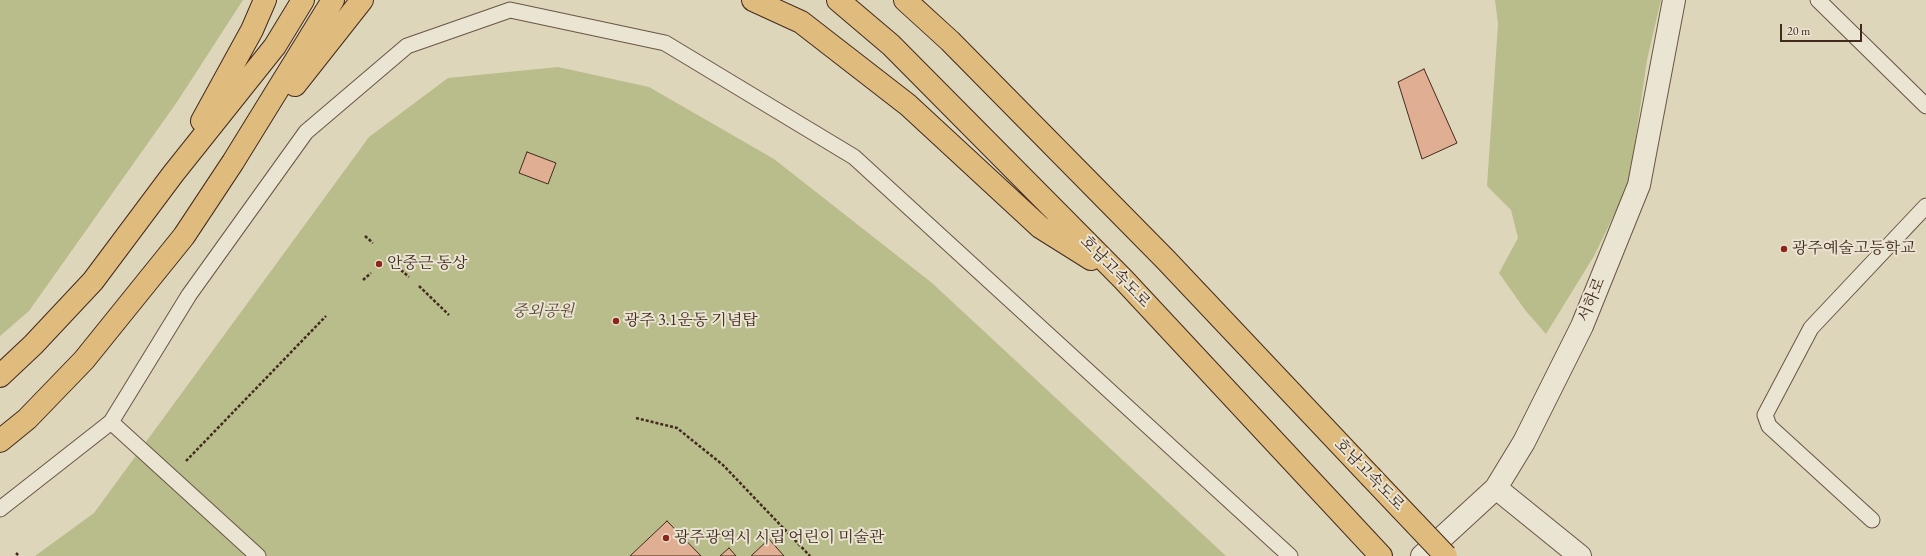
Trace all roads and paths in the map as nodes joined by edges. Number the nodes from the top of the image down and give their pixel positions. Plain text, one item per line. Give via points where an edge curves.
1 (265, 0) edge
2 (303, 0) edge
3 (333, 0) edge
4 (362, 0) edge
5 (753, 0) edge
6 (838, 0) edge
7 (905, 0) edge
8 (1674, 0) edge
9 (1818, 0) edge
10 (1926, 106) edge
11 (233, 162) junction
12 (173, 174) junction
13 (1926, 206) edge
14 (365, 236) dead end
15 (373, 244) dead end
16 (401, 270) dead end
17 (371, 272) dead end
18 (409, 277) dead end
19 (1123, 279) junction
20 (363, 280) dead end
21 (419, 286) dead end
22 (449, 315) dead end
23 (326, 316) dead end
24 (0, 376) edge
25 (636, 418) dead end
26 (111, 422) junction
27 (0, 441) edge
28 (172, 476) junction
29 (1496, 488) junction
30 (0, 509) edge
31 (1872, 520) dead end
32 (16, 553) dead end
33 (19, 556) edge
34 (258, 556) edge
35 (810, 556) edge
36 (1290, 556) edge
37 (1381, 556) edge
38 (1422, 556) edge
39 (1446, 556) edge
40 (1580, 556) edge

1 - 12 highway via 252,30
2 - 12 highway via 275,46
3 - 11 highway
4 - 11 highway
5 - 19 highway via 801,22 908,105 1040,227
6 - 19 highway, 호남고속도로 via 890,45
7 - 39 highway, 호남고속도로, bridge via 950,41 1160,254
8 - 29 street, 서하로 via 1639,185 1582,326 1524,442
9 - 10 lane
11 - 27 highway via 184,236 84,360 26,419
12 - 24 highway via 93,281
13 - 31 lane via 1811,328 1765,415 1770,426
14 - 15 path
16 - 18 path
17 - 20 path
19 - 37 highway, 호남고속도로
21 - 22 path
23 - 28 path
25 - 35 path via 677,428 724,465
26 - 28 lane
26 - 30 lane
26 - 36 lane via 188,295 306,132 407,46 510,10 665,43 854,157
28 - 34 lane
29 - 38 street, 서하로
29 - 40 street
32 - 33 path

